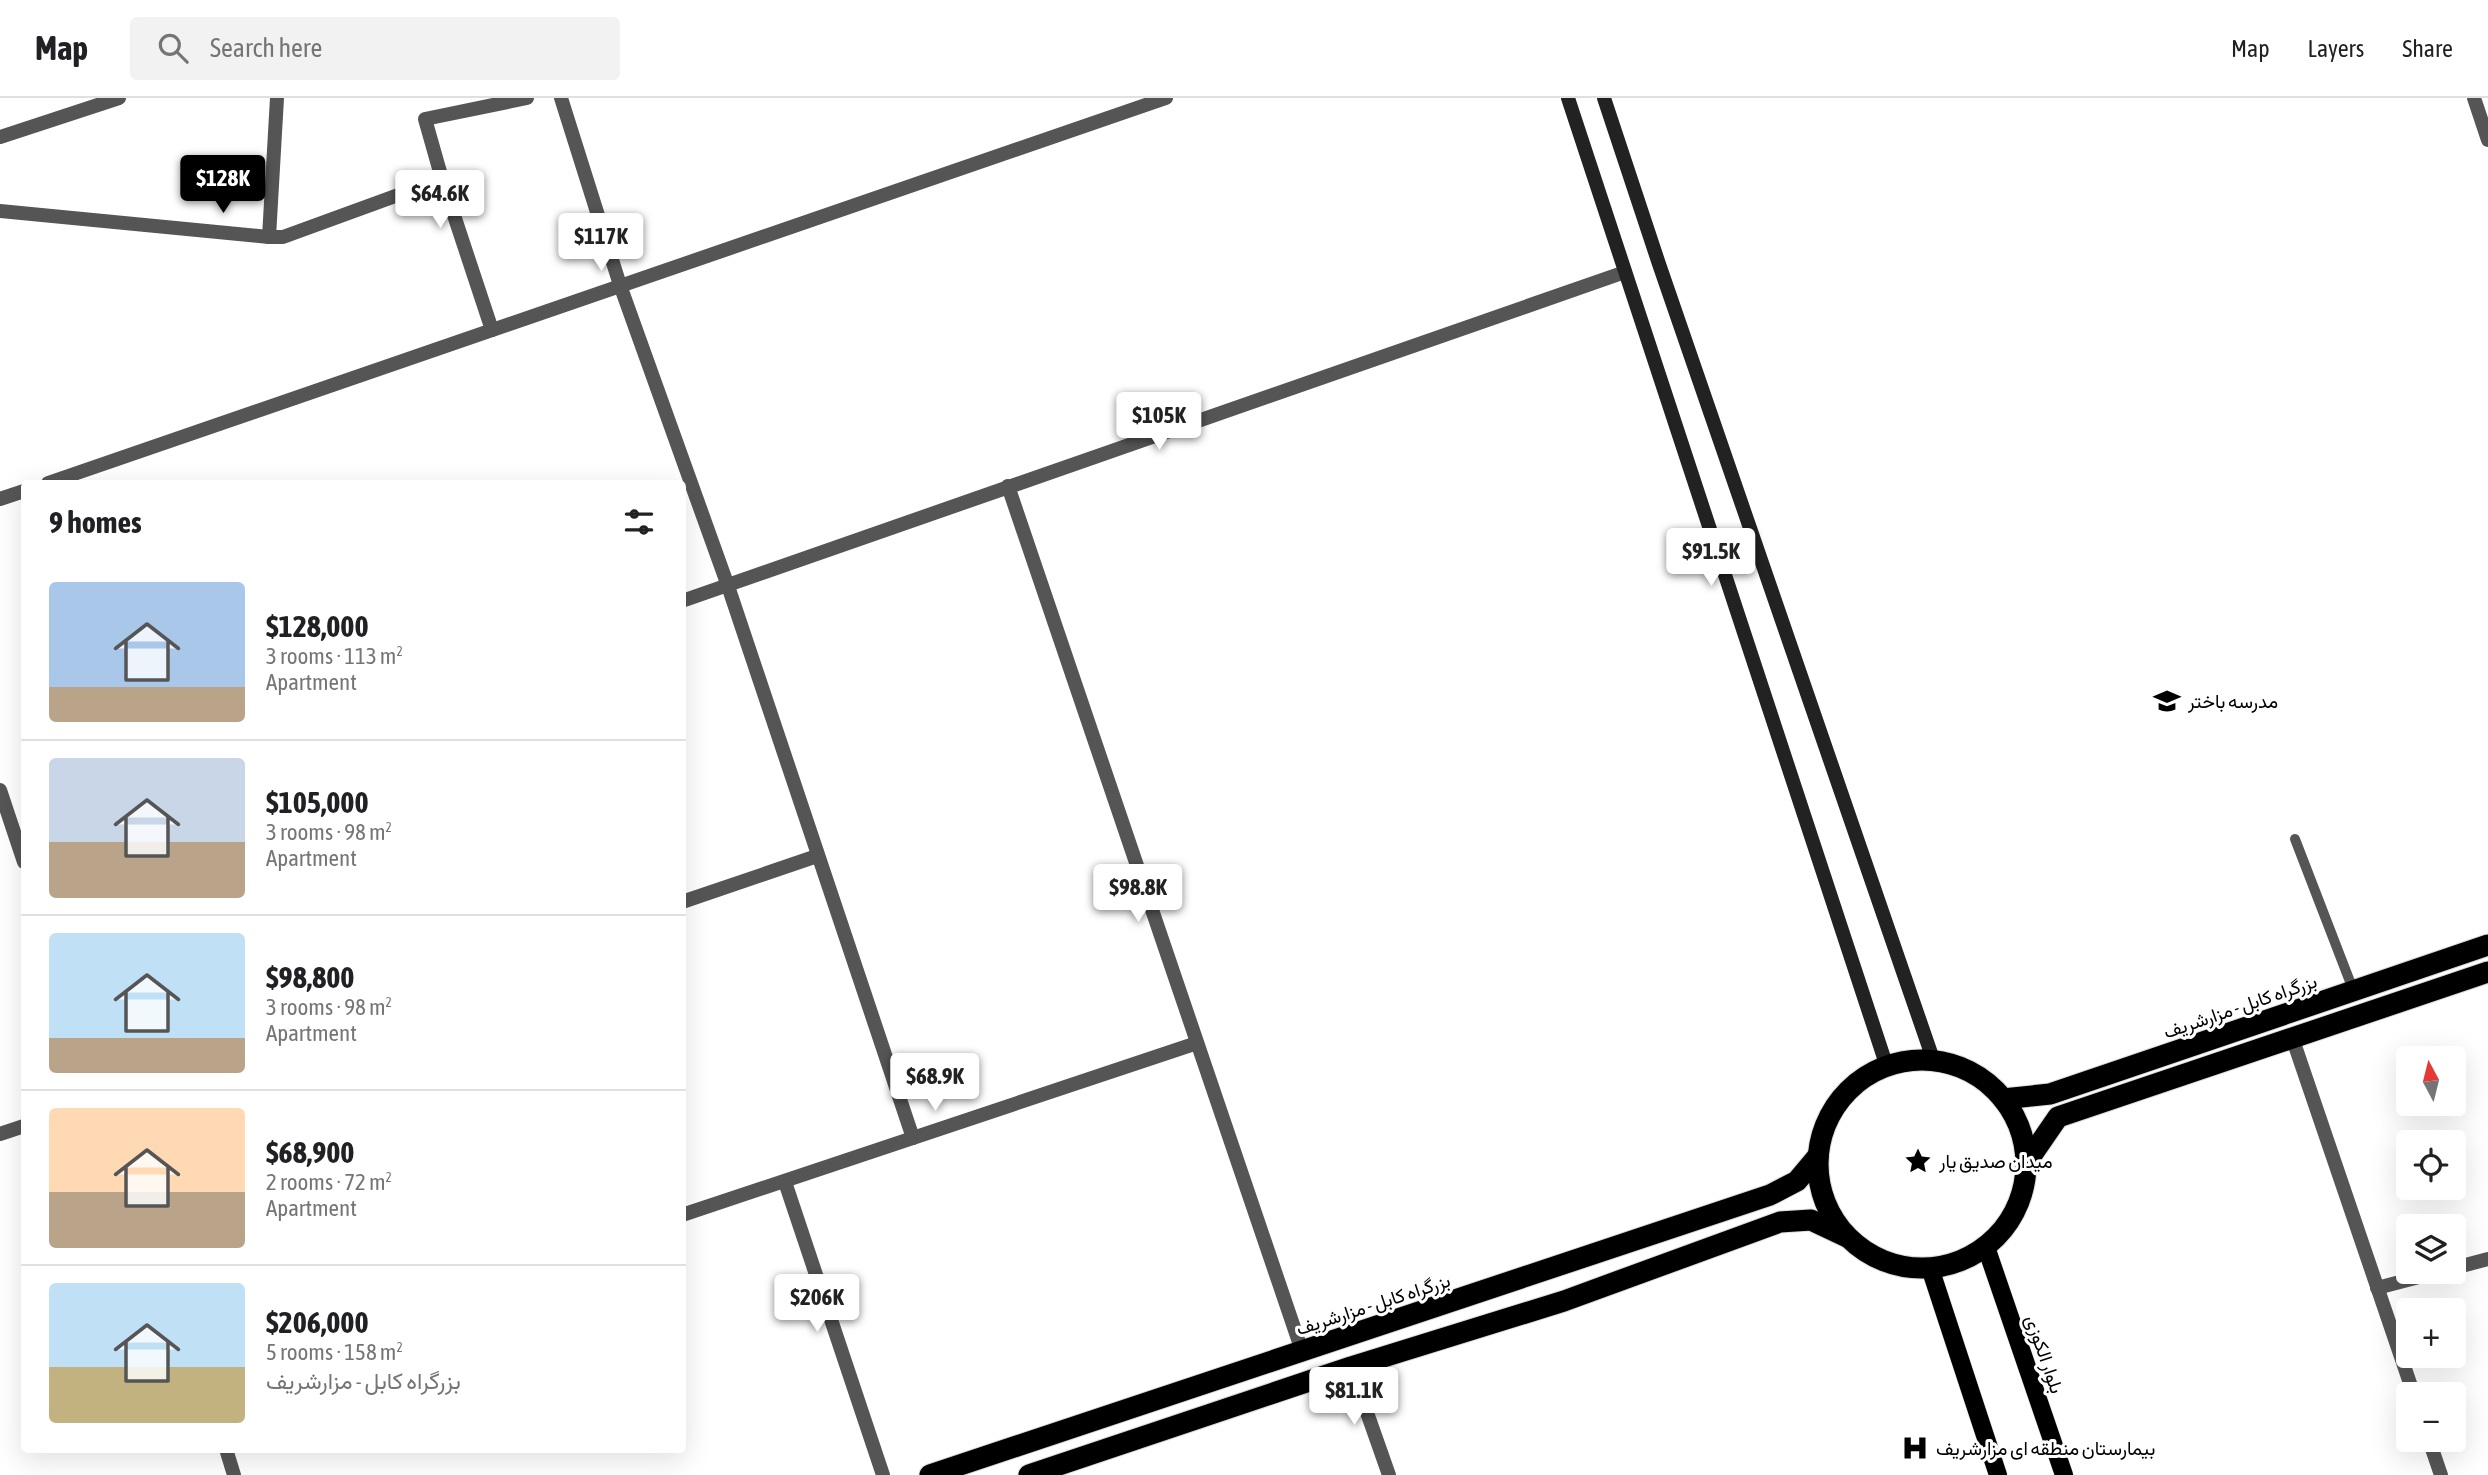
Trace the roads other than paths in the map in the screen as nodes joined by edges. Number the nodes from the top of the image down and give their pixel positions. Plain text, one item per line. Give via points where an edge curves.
1 (119, 98) edge
2 (277, 98) edge
3 (527, 98) edge
4 (561, 98) edge
5 (1166, 98) edge
6 (1568, 98) edge
7 (1604, 98) edge
8 (2474, 98) edge
9 (0, 137) edge
10 (2488, 140) edge
11 (442, 179) junction
12 (0, 211) edge
13 (269, 237) junction
14 (1625, 271) junction
15 (620, 285) junction
16 (492, 330) junction
17 (57, 480) edge
18 (1008, 486) junction
19 (21, 492) edge
20 (0, 499) edge
21 (728, 586) junction
22 (686, 600) edge
23 (0, 790) edge
24 (19, 825) edge
25 (2295, 839) dead end
26 (817, 856) junction
27 (686, 901) edge
28 (2488, 945) edge
29 (2488, 972) edge
30 (2354, 992) junction
31 (2292, 1037) junction
32 (1197, 1043) junction
33 (1933, 1059) junction
34 (1887, 1066) junction
35 (2003, 1099) junction
36 (21, 1127) edge
37 (0, 1134) edge
38 (914, 1138) junction
39 (1818, 1156) junction
40 (2027, 1162) junction
41 (785, 1182) junction
42 (686, 1213) edge
43 (1847, 1237) junction
44 (1986, 1247) junction
45 (2488, 1259) edge
46 (2466, 1265) edge
47 (1930, 1268) junction
48 (2396, 1283) edge
49 (2377, 1288) junction
50 (1302, 1351) junction
51 (1351, 1367) junction
52 (2410, 1382) edge
53 (2433, 1452) edge
54 (227, 1453) edge
55 (234, 1475) edge
56 (883, 1475) edge
57 (930, 1475) edge
58 (1029, 1475) edge
59 (1389, 1475) edge
60 (1998, 1475) edge
61 (2064, 1475) edge
62 (2441, 1475) edge

1 - 9 street
2 - 13 street
3 - 11 street via 425,119
4 - 15 street
5 - 15 street
6 - 14 main road
7 - 33 main road
8 - 10 street
11 - 13 street via 283,237
11 - 16 street
12 - 13 street
14 - 18 street
14 - 34 main road
15 - 16 street
15 - 21 street
16 - 17 street
18 - 21 street
18 - 32 street
19 - 20 street
21 - 22 street
21 - 26 street
23 - 24 street
25 - 30 lane
26 - 27 street
26 - 38 street
28 - 30 highway, بزرگراه کابل - مزارشریف
29 - 31 highway
30 - 35 highway, بزرگراه کابل - مزارشریف via 2050,1094
31 - 40 highway via 2058,1118
31 - 49 street
32 - 38 street
32 - 50 street
33 - 34 highway
33 - 35 highway via 1981,1078
34 - 39 highway via 1861,1080 1839,1101 1825,1127
35 - 40 highway via 2020,1129
36 - 37 street
38 - 41 street
39 - 43 highway via 1819,1185 1829,1213
39 - 50 highway, بزرگراه کابل - مزارشریف via 1797,1181 1770,1195
40 - 44 highway via 2017,1205
41 - 42 street
41 - 56 street
43 - 47 highway via 1871,1255 1899,1266
43 - 51 highway via 1811,1220 1780,1222 1564,1301
44 - 47 highway via 1959,1262
44 - 61 main road, بلوار الکوزی
45 - 46 street
47 - 60 main road
48 - 49 street
49 - 52 street
50 - 57 highway, بزرگراه کابل - مزارشریف
51 - 58 highway
51 - 59 street
53 - 62 street
54 - 55 street

